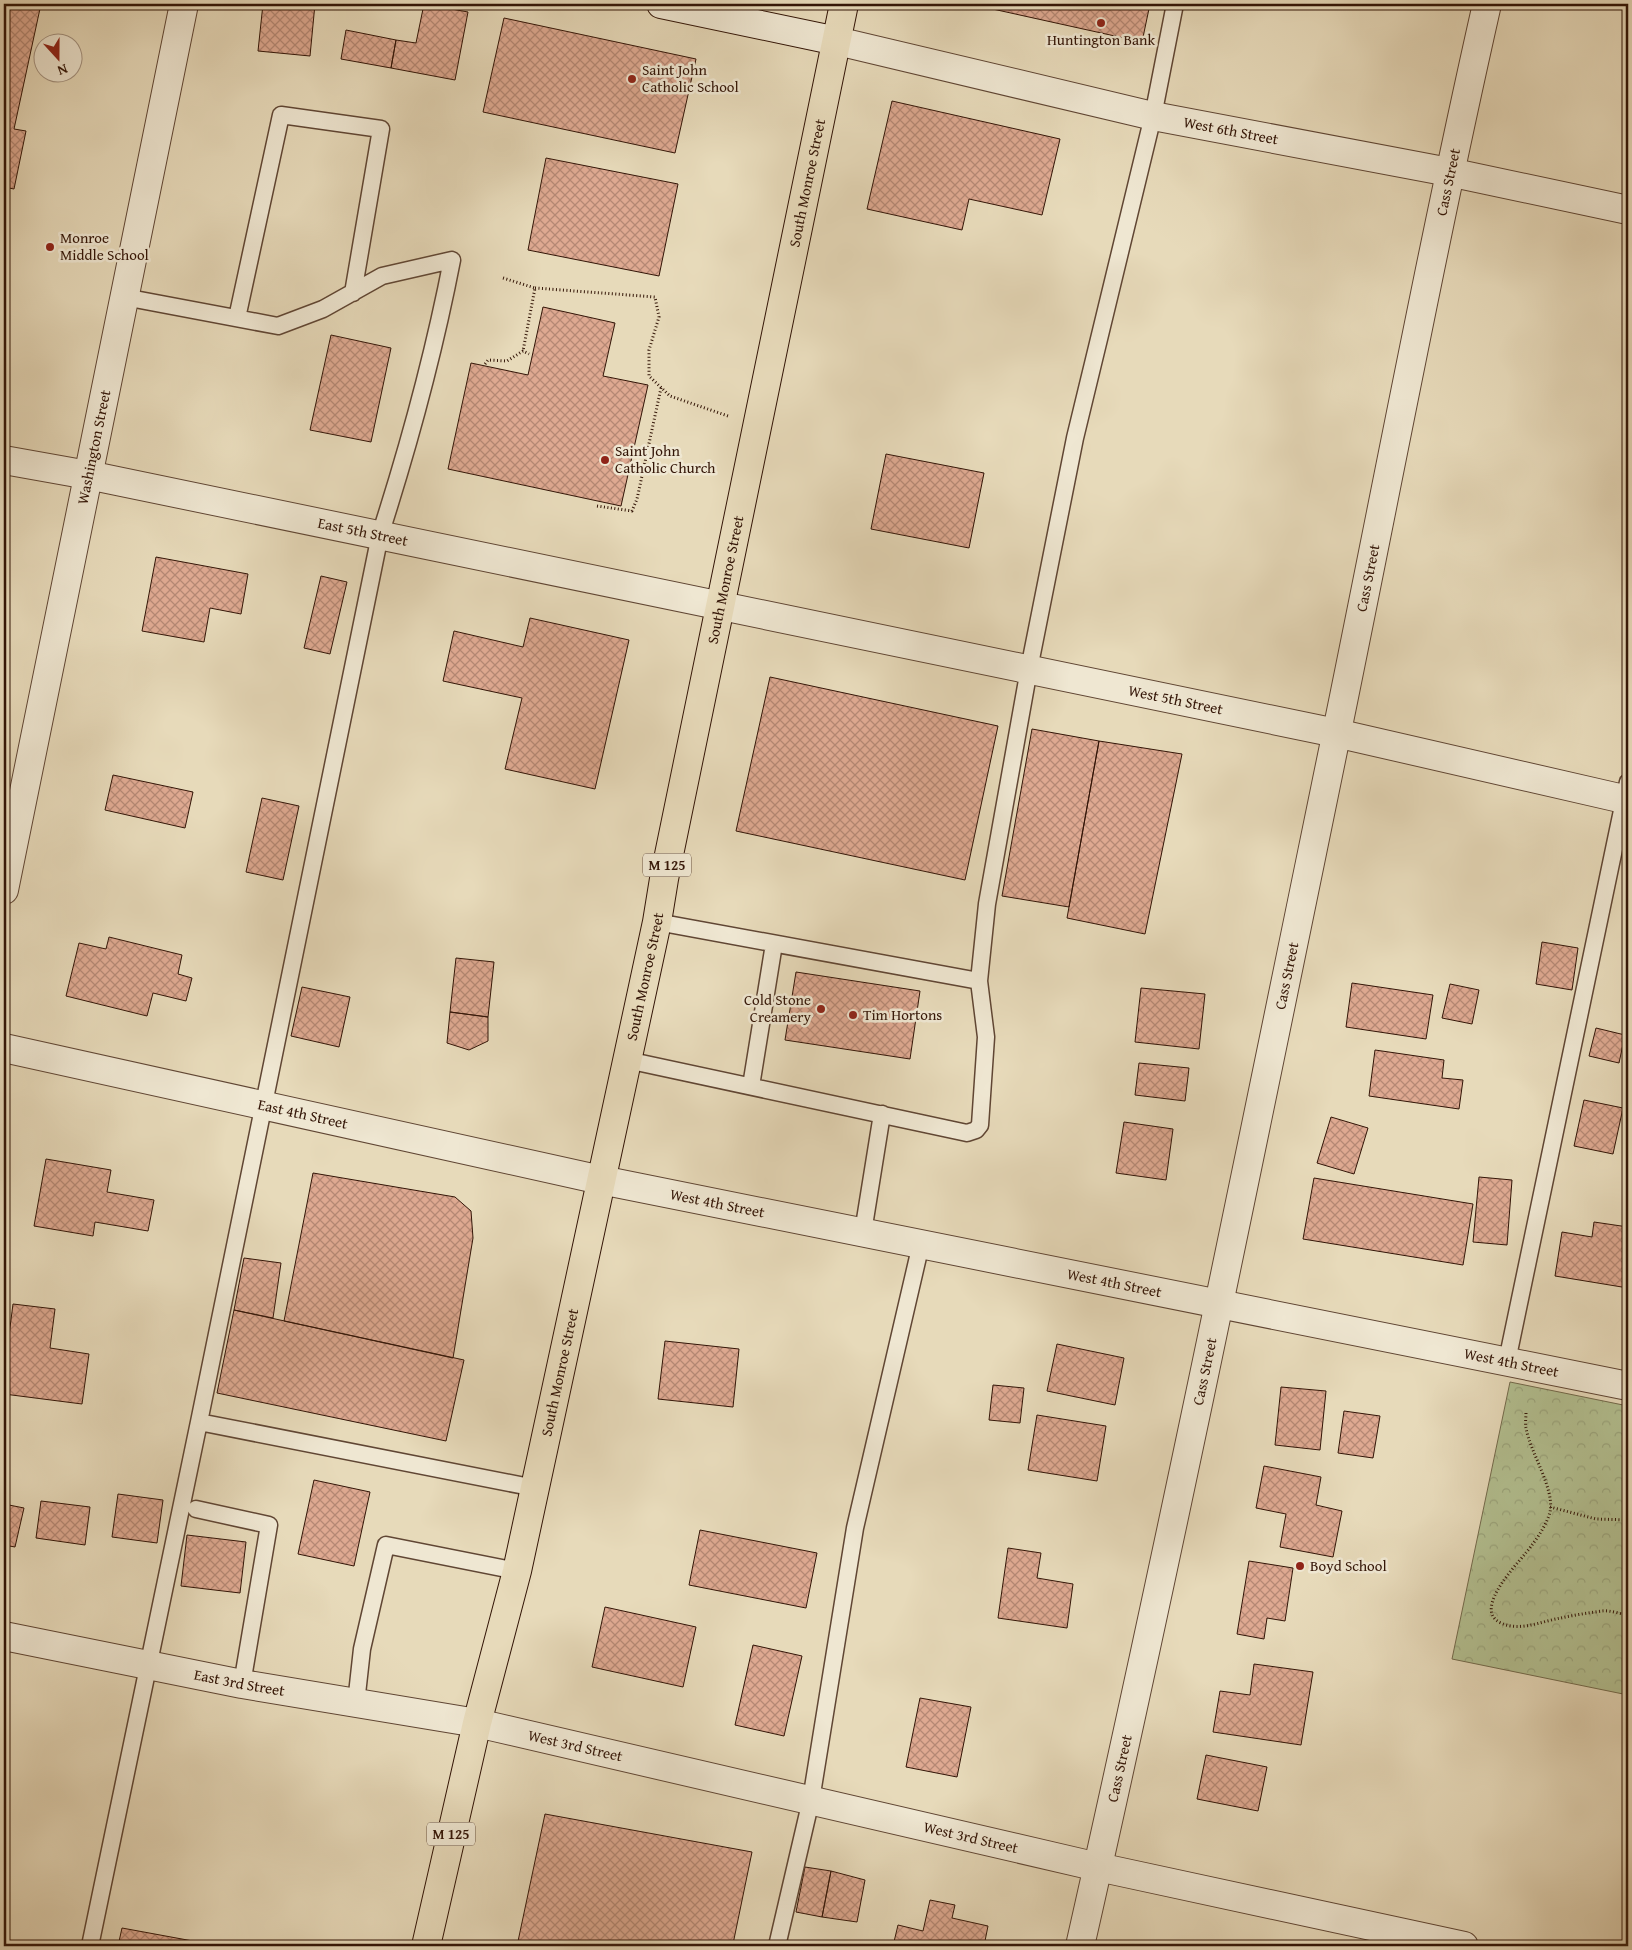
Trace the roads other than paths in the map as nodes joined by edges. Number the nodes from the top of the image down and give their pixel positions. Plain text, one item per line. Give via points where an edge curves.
1 (184, 4) edge
2 (661, 4) edge
3 (844, 4) edge
4 (1175, 4) edge
5 (1487, 4) edge
6 (837, 41) junction
7 (1153, 116) junction
8 (1449, 172) junction
9 (1628, 210) edge
10 (353, 293) junction
11 (124, 297) junction
12 (237, 318) junction
13 (4, 460) edge
14 (88, 475) junction
15 (380, 535) junction
16 (722, 606) junction
17 (1029, 670) junction
18 (1336, 734) junction
19 (1627, 793) edge
20 (4, 890) edge
21 (657, 922) junction
22 (774, 944) junction
23 (979, 981) junction
24 (4, 1048) edge
25 (627, 1060) junction
26 (751, 1086) junction
27 (263, 1106) junction
28 (882, 1114) junction
29 (601, 1180) junction
30 (863, 1232) junction
31 (921, 1244) junction
32 (1219, 1303) junction
33 (1507, 1361) junction
34 (1628, 1386) edge
35 (199, 1422) junction
36 (534, 1488) junction
37 (196, 1509) dead end
38 (517, 1571) junction
39 (4, 1636) edge
40 (148, 1666) junction
41 (242, 1684) junction
42 (356, 1703) junction
43 (477, 1723) junction
44 (811, 1800) junction
45 (1098, 1866) junction
46 (1400, 1940) edge
47 (90, 1946) edge
48 (426, 1946) edge
49 (777, 1946) edge
50 (1080, 1946) edge
51 (1464, 1946) edge

1 - 11 street, Washington Street
2 - 6 street, West 6th Street
3 - 6 main road, South Monroe Street / M 125
4 - 7 lane
5 - 8 street, Cass Street
6 - 7 street, West 6th Street
6 - 16 main road, South Monroe Street / M 125
7 - 8 street, West 6th Street
7 - 17 lane via 1075,438
8 - 9 street, West 6th Street
8 - 18 street, Cass Street
10 - 12 lane via 323,310 278,326
10 - 12 lane via 381,129 281,115
10 - 15 lane via 382,276 452,260 444,304 405,455
11 - 12 lane
11 - 14 street, Washington Street
13 - 14 street, East 5th Street
14 - 15 street, East 5th Street
14 - 20 street, Washington Street
15 - 16 street, East 5th Street
15 - 27 lane
16 - 17 street, West 5th Street
16 - 21 main road, South Monroe Street / M 125
17 - 18 street, West 5th Street
17 - 23 lane via 987,904
18 - 19 street, West 5th Street
18 - 32 street, Cass Street
19 - 33 lane
21 - 22 lane
21 - 25 main road, South Monroe Street / M 125
22 - 23 lane
22 - 26 lane
23 - 28 lane via 986,1037 980,1125 967,1133
24 - 27 street, East 4th Street
25 - 26 lane
25 - 29 main road, South Monroe Street / M 125
26 - 28 lane
27 - 29 street, East 4th Street
27 - 35 lane
28 - 30 lane
29 - 30 street, West 4th Street
29 - 36 main road, South Monroe Street / M 125
30 - 31 street, West 4th Street
31 - 32 street, West 4th Street
31 - 44 lane via 855,1528
32 - 33 street, West 4th Street
32 - 45 street, Cass Street
33 - 34 street, West 4th Street
35 - 36 lane
35 - 40 lane
36 - 38 main road, South Monroe Street / M 125
37 - 41 lane via 269,1525
38 - 42 lane via 386,1545 362,1649
38 - 43 main road, South Monroe Street / M 125
39 - 40 street, East 3rd Street
40 - 41 street, East 3rd Street
40 - 47 lane
41 - 42 street, East 3rd Street
42 - 43 street, East 3rd Street
43 - 44 street, West 3rd Street
43 - 48 main road, South Monroe Street / M 125
44 - 45 street, West 3rd Street
44 - 49 lane
45 - 46 street, West 3rd Street
45 - 50 street, Cass Street
46 - 51 street, West 3rd Street

